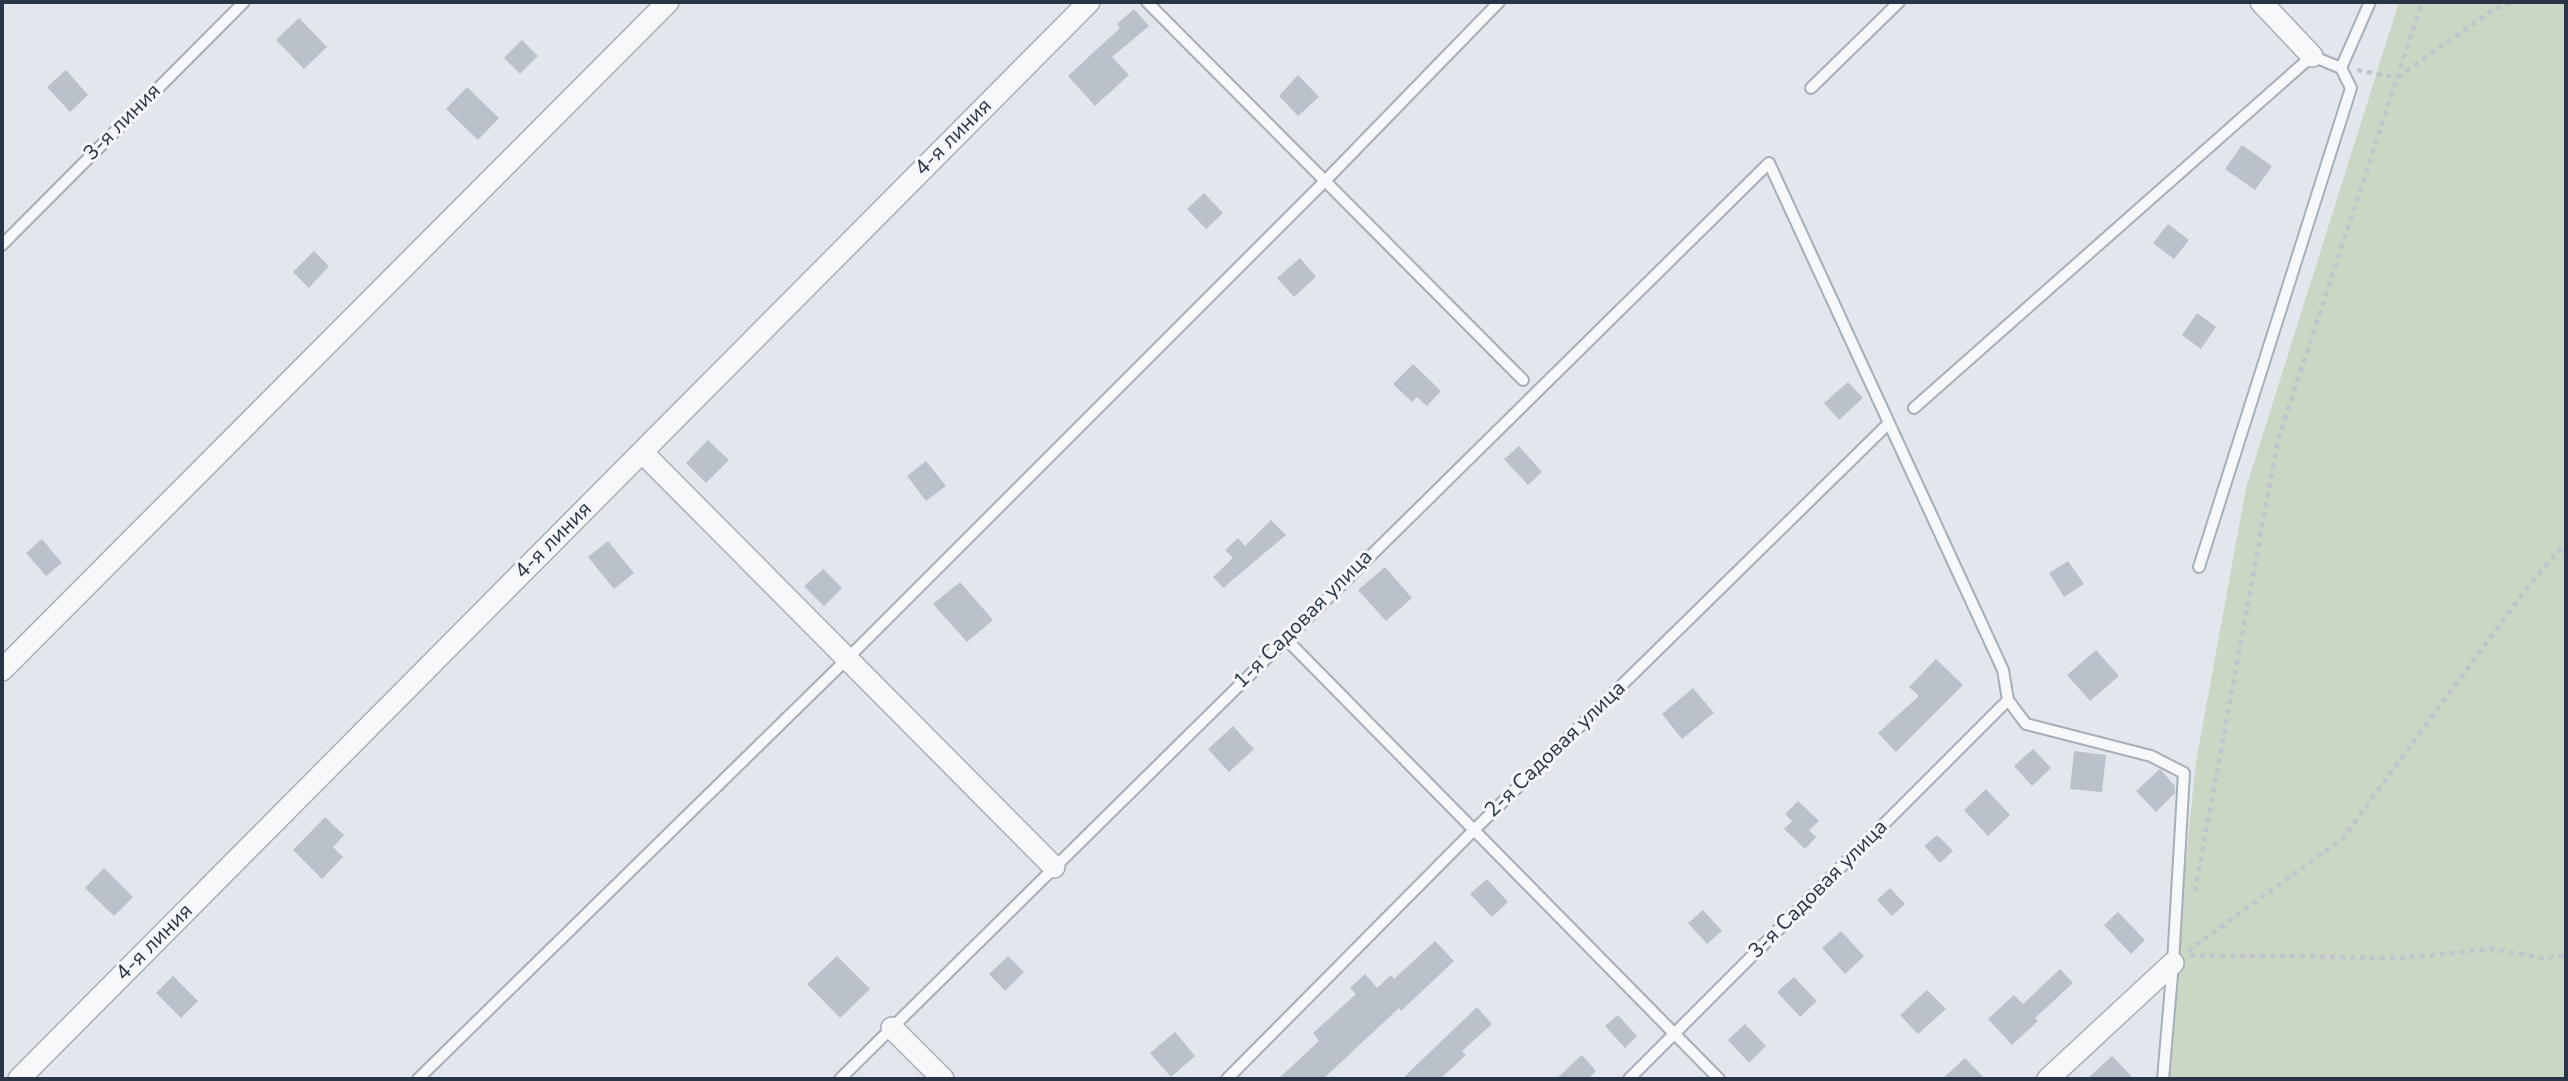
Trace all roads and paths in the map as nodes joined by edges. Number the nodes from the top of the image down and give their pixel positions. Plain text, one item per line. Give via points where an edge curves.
1 (244, 2) edge
2 (668, 2) edge
3 (1089, 2) edge
4 (1147, 2) edge
5 (1499, 2) edge
6 (1899, 2) edge
7 (2261, 2) edge
8 (2370, 2) edge
9 (2422, 2) edge
10 (2511, 2) edge
11 (2312, 56) junction
12 (2346, 68) junction
13 (2398, 77) junction
14 (1811, 88) dead end
15 (1324, 182) junction
16 (2, 245) edge
17 (1523, 380) dead end
18 (1914, 408) dead end
19 (1888, 424) junction
20 (642, 452) junction
21 (2566, 542) edge
22 (2199, 568) dead end
23 (1285, 638) junction
24 (848, 658) junction
25 (2, 670) edge
26 (2008, 700) junction
27 (1475, 830) junction
28 (1054, 867) junction
29 (2193, 901) dead end
30 (2186, 941) dead end
31 (2566, 956) edge
32 (2178, 959) junction
33 (892, 1028) junction
34 (1675, 1034) junction
35 (19, 1079) edge
36 (418, 1079) edge
37 (841, 1079) edge
38 (943, 1079) edge
39 (1227, 1079) edge
40 (1629, 1079) edge
41 (1720, 1079) edge
42 (2048, 1079) edge
43 (2163, 1079) edge

1 - 16 lane, 3-я линия
2 - 25 street
3 - 20 street, 4-я линия
4 - 15 lane
5 - 15 lane
6 - 14 lane
7 - 11 street
8 - 12 lane
9 - 13 path
10 - 13 path
11 - 12 lane
11 - 18 lane
12 - 13 path
12 - 22 lane via 2351,88
13 - 29 path via 2278,440
15 - 17 lane
15 - 24 lane
19 - 23 lane, 1-я Садовая улица via 1769,163
19 - 26 lane via 2003,670
19 - 27 lane, 2-я Садовая улица
20 - 24 street
20 - 35 street, 4-я линия
21 - 32 path via 2523,593 2343,838
23 - 27 lane
23 - 28 lane, 1-я Садовая улица
24 - 28 street
24 - 36 lane
26 - 32 lane via 2026,724 2151,756 2184,773
26 - 34 lane, 3-я Садовая улица
27 - 34 lane
27 - 39 lane, 2-я Садовая улица
28 - 33 lane, 1-я Садовая улица
30 - 32 path
31 - 32 path via 2541,958 2493,949 2401,958
32 - 42 street
32 - 43 lane
33 - 37 lane, 1-я Садовая улица
33 - 38 street
34 - 40 lane, 3-я Садовая улица
34 - 41 lane

